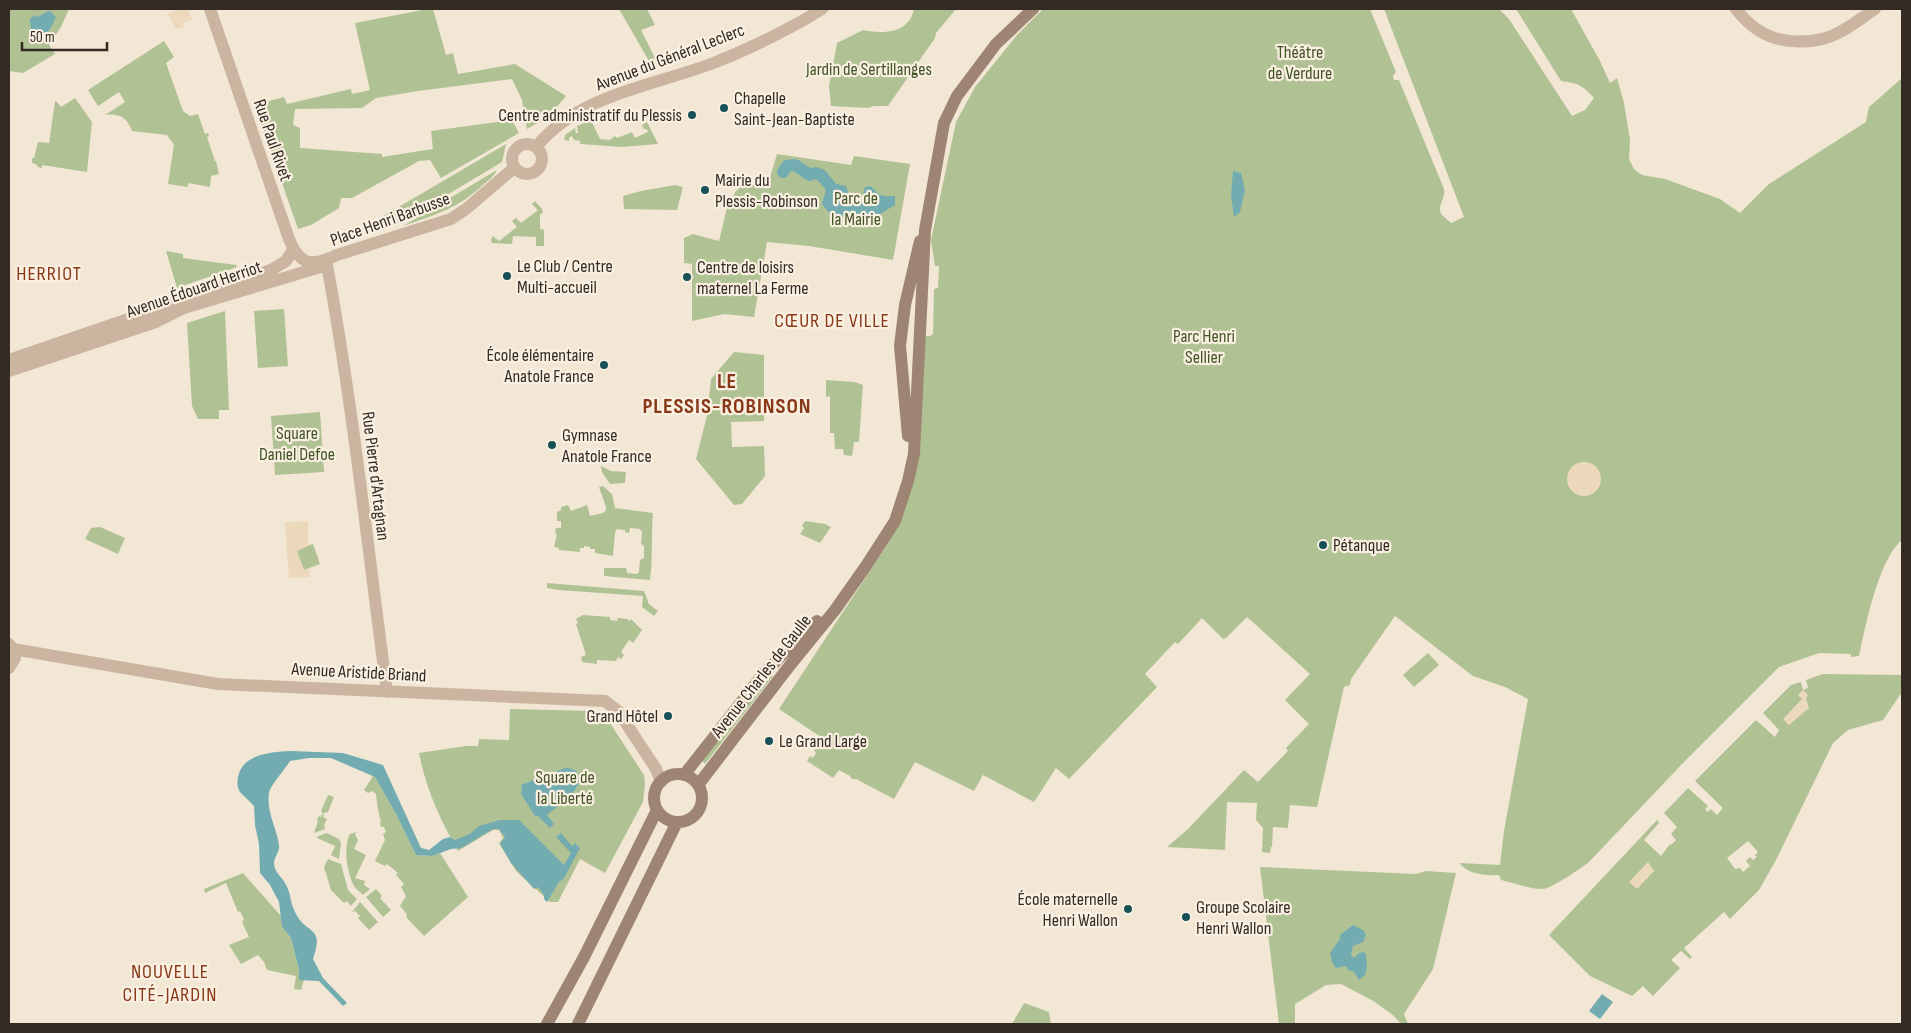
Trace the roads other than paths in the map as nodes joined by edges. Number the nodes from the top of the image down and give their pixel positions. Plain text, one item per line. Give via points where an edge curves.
1 (210, 9) edge
2 (822, 9) edge
3 (1033, 9) edge
4 (1736, 9) edge
5 (1875, 9) edge
6 (536, 147) junction
7 (514, 168) junction
8 (925, 230) junction
9 (293, 250) junction
10 (324, 264) junction
11 (129, 318) junction
12 (74, 349) junction
13 (9, 360) edge
14 (9, 371) edge
15 (908, 481) junction
16 (850, 588) junction
17 (11, 647) edge
18 (9, 668) edge
19 (386, 692) junction
20 (684, 775) junction
21 (660, 782) junction
22 (698, 786) junction
23 (657, 810) junction
24 (677, 822) junction
25 (547, 1024) edge
26 (578, 1024) edge

1 - 9 street, Rue Paul Rivet
2 - 6 street, Avenue du Général Leclerc via 717,62 610,97 579,111 554,128
3 - 8 main road, Avenue Charles de Gaulle via 996,44 957,96 944,123
4 - 5 street via 1759,31 1796,42 1839,33
6 - 7 street via 527,144 518,147 512,154
6 - 7 street via 542,160 536,172 527,175
7 - 10 street, Place Henri Barbusse via 451,219 337,255
8 - 15 main road, Avenue Charles de Gaulle via 914,454
8 - 15 main road, Avenue Charles de Gaulle via 918,244 900,346 908,426
9 - 10 street via 306,261
9 - 11 street, Avenue Édouard Herriot via 286,262 271,270
10 - 12 street, Avenue Édouard Herriot via 184,308 156,322
10 - 19 street, Rue Pierre d'Artagnan via 332,284
11 - 12 street, Avenue Édouard Herriot via 125,327 87,339
11 - 13 street, Avenue Édouard Herriot
12 - 14 street, Avenue Édouard Herriot
15 - 16 main road, Avenue Charles de Gaulle via 895,521
16 - 20 main road, Avenue Charles de Gaulle via 765,672
16 - 22 main road, Avenue Charles de Gaulle
17 - 18 street via 15,658
17 - 19 street, Avenue Aristide Briand via 218,684
19 - 21 street, Avenue Aristide Briand via 605,701 618,711 656,769
20 - 21 main road via 671,776
20 - 22 main road
21 - 23 main road via 654,796
22 - 24 main road via 702,800 697,813 685,822
23 - 24 main road via 662,816
23 - 25 main road
24 - 26 main road

